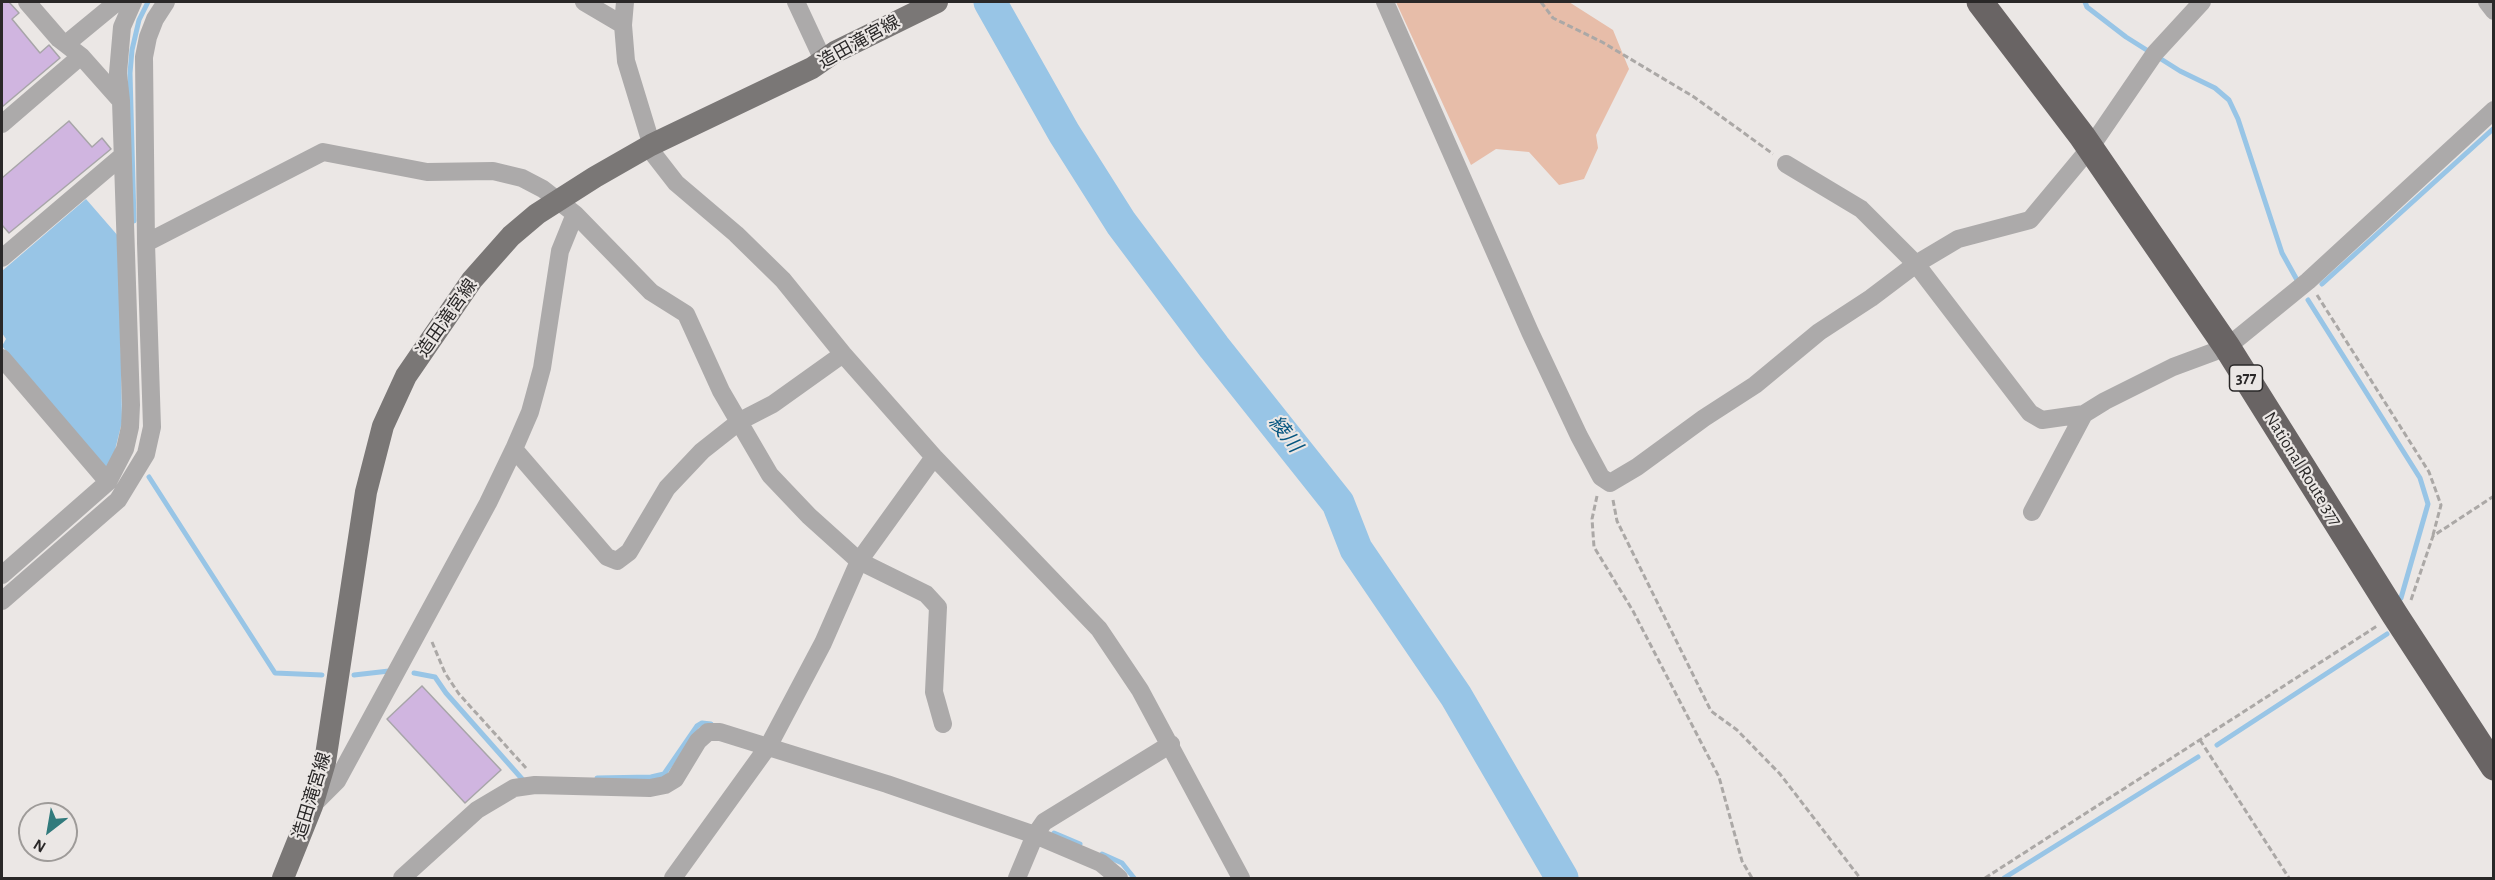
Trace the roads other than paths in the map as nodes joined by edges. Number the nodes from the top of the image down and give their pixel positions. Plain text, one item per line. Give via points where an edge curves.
1 (27, 2) edge
2 (117, 2) edge
3 (134, 2) edge
4 (166, 2) edge
5 (584, 2) edge
6 (625, 2) edge
7 (796, 2) edge
8 (937, 2) edge
9 (1385, 2) edge
10 (1980, 2) edge
11 (2202, 2) edge
12 (2487, 2) edge
13 (2493, 11) edge
14 (624, 26) junction
15 (66, 44) junction
16 (81, 56) junction
17 (823, 60) junction
18 (121, 101) junction
19 (2493, 110) edge
20 (2, 124) edge
21 (651, 145) junction
22 (2090, 148) junction
23 (122, 156) junction
24 (1786, 164) road end
25 (556, 200) junction
26 (575, 214) junction
27 (146, 243) junction
28 (4, 250) edge
29 (1916, 264) junction
30 (2227, 347) junction
31 (843, 354) junction
32 (2, 358) edge
33 (2084, 414) junction
34 (740, 421) junction
35 (514, 449) junction
36 (934, 457) junction
37 (108, 482) junction
38 (2032, 512) dead end
39 (859, 561) junction
40 (2, 575) edge
41 (2, 601) edge
42 (944, 724) dead end
43 (1171, 744) junction
44 (769, 745) junction
45 (2493, 767) edge
46 (312, 806) junction
47 (1035, 835) junction
48 (283, 879) edge
49 (402, 879) edge
50 (673, 879) edge
51 (1017, 879) edge
52 (1119, 879) edge
53 (1241, 879) edge

1 - 15 street
2 - 15 street
3 - 18 street via 122,27 118,73
4 - 27 street via 148,36 144,57
5 - 14 street
6 - 14 street
7 - 17 street
8 - 17 main road, 造田滝宮線
9 - 29 street via 1530,332 1579,436 1605,480 1637,467 1755,385 1819,333
10 - 22 highway, National Route 377 / 377
11 - 22 street via 2152,57
12 - 13 street
14 - 21 street via 626,61
15 - 16 street
16 - 18 street
16 - 20 street
17 - 21 main road, 造田滝宮線
18 - 23 street
19 - 30 street via 2308,281
21 - 25 main road, 造田滝宮線
21 - 31 street via 676,183 783,280
22 - 29 street via 2030,220 1958,239
22 - 30 highway, National Route 377 / 377
23 - 28 street
23 - 37 street via 131,405 125,448
24 - 29 street via 1861,209
25 - 26 street
25 - 27 street via 522,178 493,171 427,172 323,152
25 - 46 main road, 造田滝宮線 via 511,236 472,280 406,376 383,426 366,492 325,762
26 - 34 street via 651,292 686,314 721,391
26 - 35 street via 560,251 542,368 530,412
27 - 41 street via 152,427 146,454 118,500
29 - 33 street via 2030,413 2042,420
30 - 33 street via 2173,368
30 - 45 highway, National Route 377 / 377
31 - 34 street via 773,404
31 - 36 street
32 - 37 street
33 - 38 street
34 - 35 street via 702,451 667,488 629,552 617,561 607,557
34 - 39 street via 770,475
35 - 46 street via 337,781
36 - 39 street
36 - 43 street via 1099,629
37 - 40 street
39 - 42 street via 926,594 938,607 934,692
39 - 44 street via 823,643
43 - 47 street via 1056,813
43 - 53 street
44 - 47 street
44 - 49 street via 708,732 698,741 675,779 665,786 514,788 477,810
44 - 50 street
46 - 48 main road, 造田滝宮線
47 - 51 street
47 - 52 street via 1101,863

